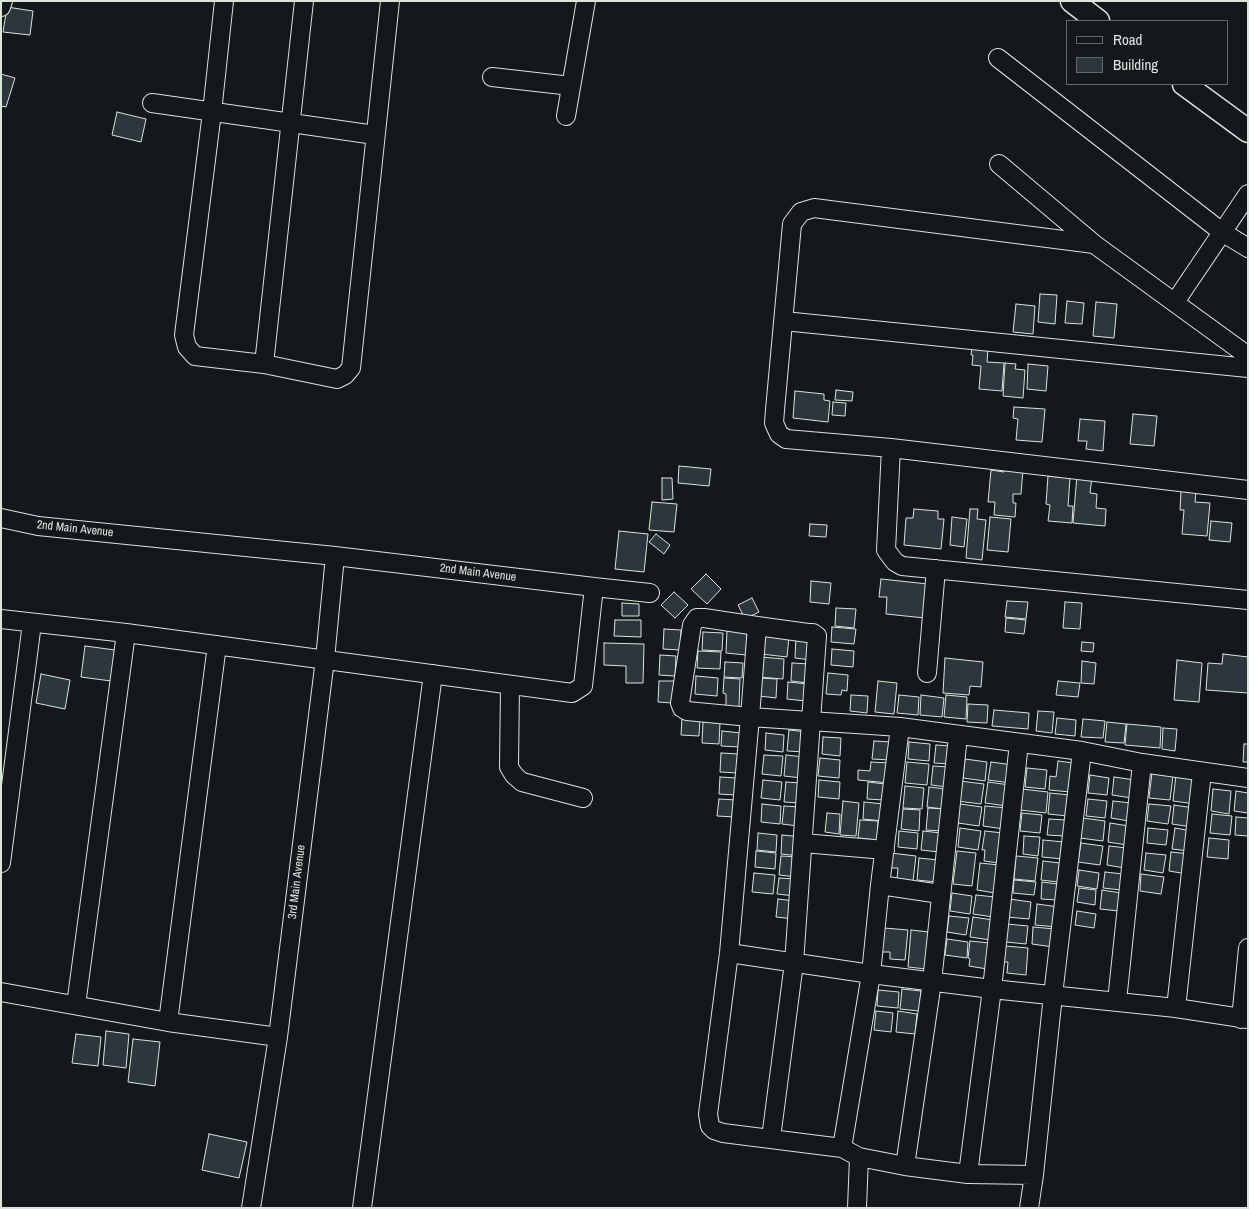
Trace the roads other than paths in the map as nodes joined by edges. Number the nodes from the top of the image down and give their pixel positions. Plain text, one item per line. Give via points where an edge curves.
1 (2, 1) edge
2 (224, 1) edge
3 (304, 1) edge
4 (390, 1) edge
5 (586, 1) edge
6 (1072, 1) edge
7 (1, 7) edge
8 (1097, 20) edge
9 (998, 58) dead end
10 (492, 77) dead end
11 (1185, 85) edge
12 (571, 86) junction
13 (152, 103) dead end
14 (212, 112) junction
15 (566, 116) dead end
16 (291, 122) junction
17 (1248, 130) edge
18 (375, 135) junction
19 (999, 164) dead end
20 (1248, 194) edge
21 (1222, 232) junction
22 (1094, 244) junction
23 (1248, 248) edge
24 (1175, 302) junction
25 (784, 321) junction
26 (1248, 356) edge
27 (264, 364) junction
28 (1248, 368) edge
29 (891, 448) junction
30 (1248, 490) edge
31 (1, 518) edge
32 (335, 556) junction
33 (936, 569) junction
34 (594, 588) junction
35 (650, 593) dead end
36 (1248, 600) edge
37 (1, 619) edge
38 (32, 623) junction
39 (757, 626) junction
40 (126, 633) junction
41 (217, 645) junction
42 (325, 659) junction
43 (927, 672) dead end
44 (433, 674) junction
45 (510, 686) junction
46 (750, 717) junction
47 (811, 722) junction
48 (900, 727) junction
49 (958, 736) junction
50 (1020, 743) junction
51 (1082, 751) junction
52 (1142, 763) junction
53 (1202, 772) junction
54 (1248, 778) edge
55 (583, 798) dead end
56 (803, 843) junction
57 (885, 850) junction
58 (1, 863) edge
59 (880, 886) junction
60 (940, 894) junction
61 (1248, 948) edge
62 (729, 953) junction
63 (794, 963) junction
64 (871, 974) junction
65 (932, 982) junction
66 (992, 989) junction
67 (1, 992) edge
68 (1053, 995) junction
69 (1117, 1001) junction
70 (76, 1005) junction
71 (1176, 1008) junction
72 (1244, 1019) edge
73 (168, 1022) junction
74 (278, 1037) junction
75 (771, 1138) junction
76 (842, 1148) junction
77 (859, 1157) junction
78 (905, 1166) junction
79 (968, 1174) junction
80 (1034, 1175) junction
81 (251, 1208) edge
82 (362, 1208) edge
83 (857, 1208) edge
84 (1029, 1208) edge

1 - 7 street
2 - 14 street
3 - 16 street
4 - 18 street
5 - 12 street
6 - 8 main road
9 - 21 street
10 - 12 street
11 - 17 main road
12 - 15 street
13 - 14 street
14 - 16 street
14 - 27 street via 184,335 187,347 195,356
16 - 18 street
16 - 27 street
18 - 27 street via 350,368 337,379
19 - 22 street
20 - 21 street
21 - 23 street
21 - 24 street
22 - 24 street
22 - 25 street via 814,208 801,212 792,224
24 - 26 street
25 - 28 street
25 - 29 street via 774,423 779,434 786,439
29 - 30 street
29 - 33 street via 886,550 902,566
31 - 32 street, 2nd Main Avenue via 38,526
32 - 34 street, 2nd Main Avenue
32 - 42 street, 3rd Main Avenue
33 - 36 street
33 - 43 street
34 - 35 street, 2nd Main Avenue
34 - 45 street via 583,686 572,693
37 - 38 street
38 - 40 street
38 - 58 street
39 - 46 street
39 - 46 street via 697,618 692,625 680,703 687,710
39 - 47 street via 816,636
40 - 41 street
40 - 70 street
41 - 42 street
41 - 73 street
42 - 44 street
42 - 74 street, 3rd Main Avenue
44 - 45 street
44 - 82 street
45 - 55 street via 509,766 514,775 522,782
46 - 47 street
46 - 62 street
47 - 48 street
47 - 56 street
48 - 49 street
48 - 57 street
49 - 50 street
49 - 60 street
50 - 51 street
50 - 66 street
51 - 52 street
51 - 68 street
52 - 53 street
52 - 69 street
53 - 54 street
53 - 71 street
56 - 57 street
56 - 63 street
57 - 59 street
59 - 60 street
59 - 64 street
60 - 65 street
61 - 72 street
62 - 63 street
62 - 75 street via 708,1120 714,1130
63 - 64 street
63 - 75 street
64 - 65 street
64 - 76 street
65 - 66 street
65 - 78 street
66 - 68 street
66 - 79 street
67 - 70 street
68 - 69 street
68 - 80 street
69 - 71 street
70 - 73 street
71 - 72 street
73 - 74 street
74 - 81 street, 3rd Main Avenue
75 - 76 street
76 - 77 street
77 - 78 street
77 - 83 street
78 - 79 street
79 - 80 street
80 - 84 street

